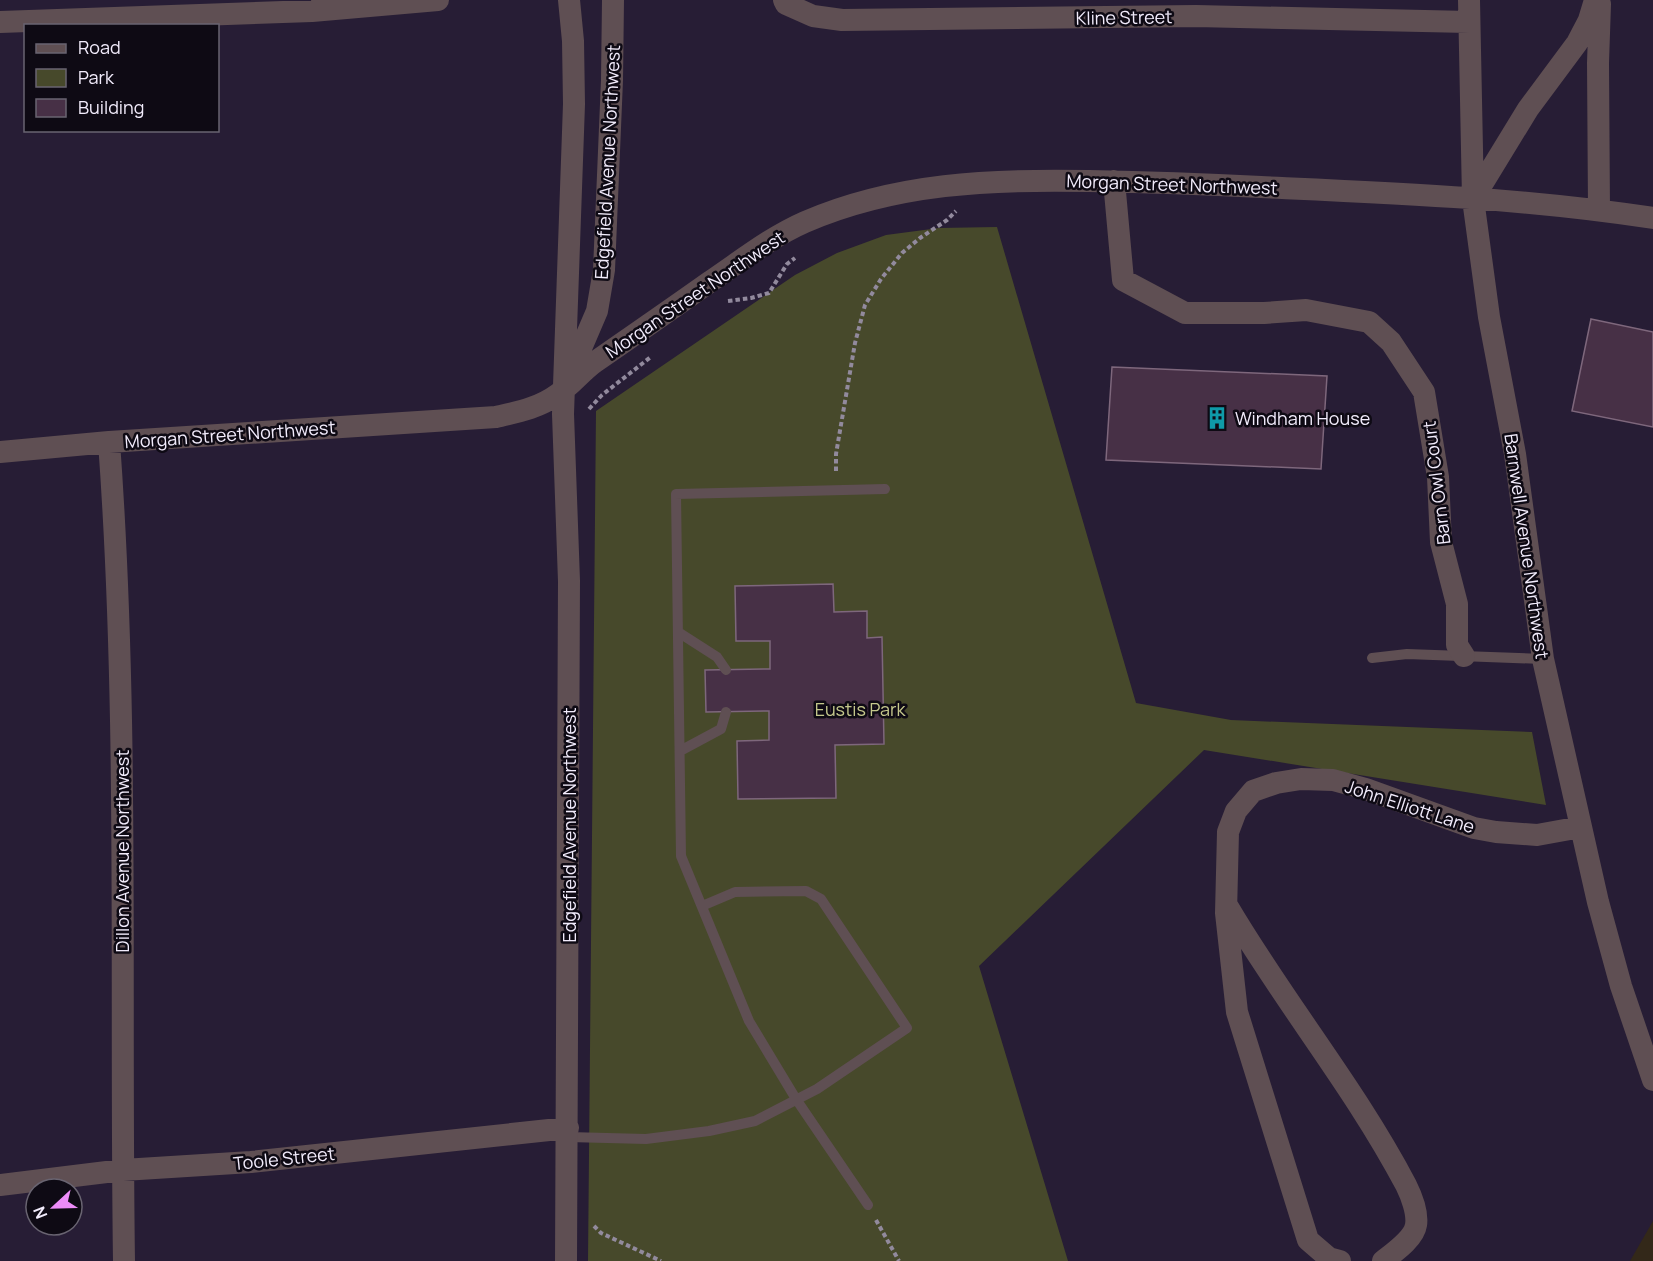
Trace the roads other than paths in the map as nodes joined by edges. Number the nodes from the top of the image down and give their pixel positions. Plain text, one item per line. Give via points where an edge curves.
1 (438, 0) edge
2 (568, 0) edge
3 (613, 0) edge
4 (784, 0) edge
5 (1595, 0) edge
6 (1600, 0) edge
7 (1197, 8) edge
8 (1469, 11) edge
9 (0, 22) edge
10 (1114, 181) junction
11 (1473, 199) junction
12 (1599, 210) junction
13 (1653, 218) edge
14 (564, 389) junction
15 (109, 442) junction
16 (0, 452) edge
17 (885, 489) dead end
18 (678, 632) junction
19 (1464, 656) junction
20 (1372, 658) dead end
21 (1543, 659) junction
22 (726, 670) dead end
23 (726, 712) dead end
24 (680, 751) junction
25 (1581, 827) junction
26 (1226, 903) junction
27 (702, 906) junction
28 (1653, 1080) edge
29 (796, 1099) junction
30 (568, 1132) junction
31 (123, 1170) junction
32 (0, 1185) edge
33 (868, 1205) road end
34 (124, 1261) edge
35 (566, 1261) edge
36 (1340, 1261) edge
37 (1383, 1261) edge

1 - 9 street via 312,11
2 - 14 street, Edgefield Avenue Northwest via 574,104
3 - 14 street, Edgefield Avenue Northwest via 604,270 597,311
4 - 7 street, Kline Street via 813,16 842,20
5 - 11 street via 1577,43 1528,109
6 - 12 street
7 - 8 street, Kline Street
8 - 11 street, Barnwell Avenue Northwest
10 - 11 street, Morgan Street Northwest
10 - 14 street, Morgan Street Northwest via 1032,180 930,188 880,198 804,222 769,240 589,366
10 - 19 street, Barn Owl Court via 1123,280 1185,314 1306,310 1369,322 1390,342 1424,392 1438,477 1441,542 1457,604 1457,645
11 - 12 street, Morgan Street Northwest
11 - 21 street, Barnwell Avenue Northwest via 1489,317 1515,454
12 - 13 street, Morgan Street Northwest
14 - 15 street, Morgan Street Northwest via 531,410 496,417
14 - 30 street, Edgefield Avenue Northwest via 569,581
15 - 16 street, Morgan Street Northwest
15 - 31 street, Dillon Avenue Northwest via 120,664
17 - 18 lane via 676,494
18 - 22 lane via 717,657
18 - 24 lane
19 - 20 lane via 1407,654
19 - 21 lane
21 - 25 street, Barnwell Avenue Northwest
23 - 24 lane via 721,729
24 - 27 lane via 681,856
25 - 26 street, John Elliott Lane via 1537,835 1496,832 1333,780 1276,783 1253,791 1236,811 1228,832
25 - 28 street, Barnwell Avenue Northwest via 1621,986
26 - 36 street, John Elliott Lane via 1238,1012 1308,1240 1329,1258
26 - 37 street via 1407,1186 1416,1226 1406,1242
27 - 29 lane via 749,1021
27 - 29 lane via 735,892 806,891 821,899 907,1028
29 - 30 lane via 755,1121 709,1131 646,1138
29 - 33 lane
30 - 31 street, Toole Street
30 - 35 street, Edgefield Avenue Northwest
31 - 32 street, Toole Street
31 - 34 street, Dillon Avenue Northwest

